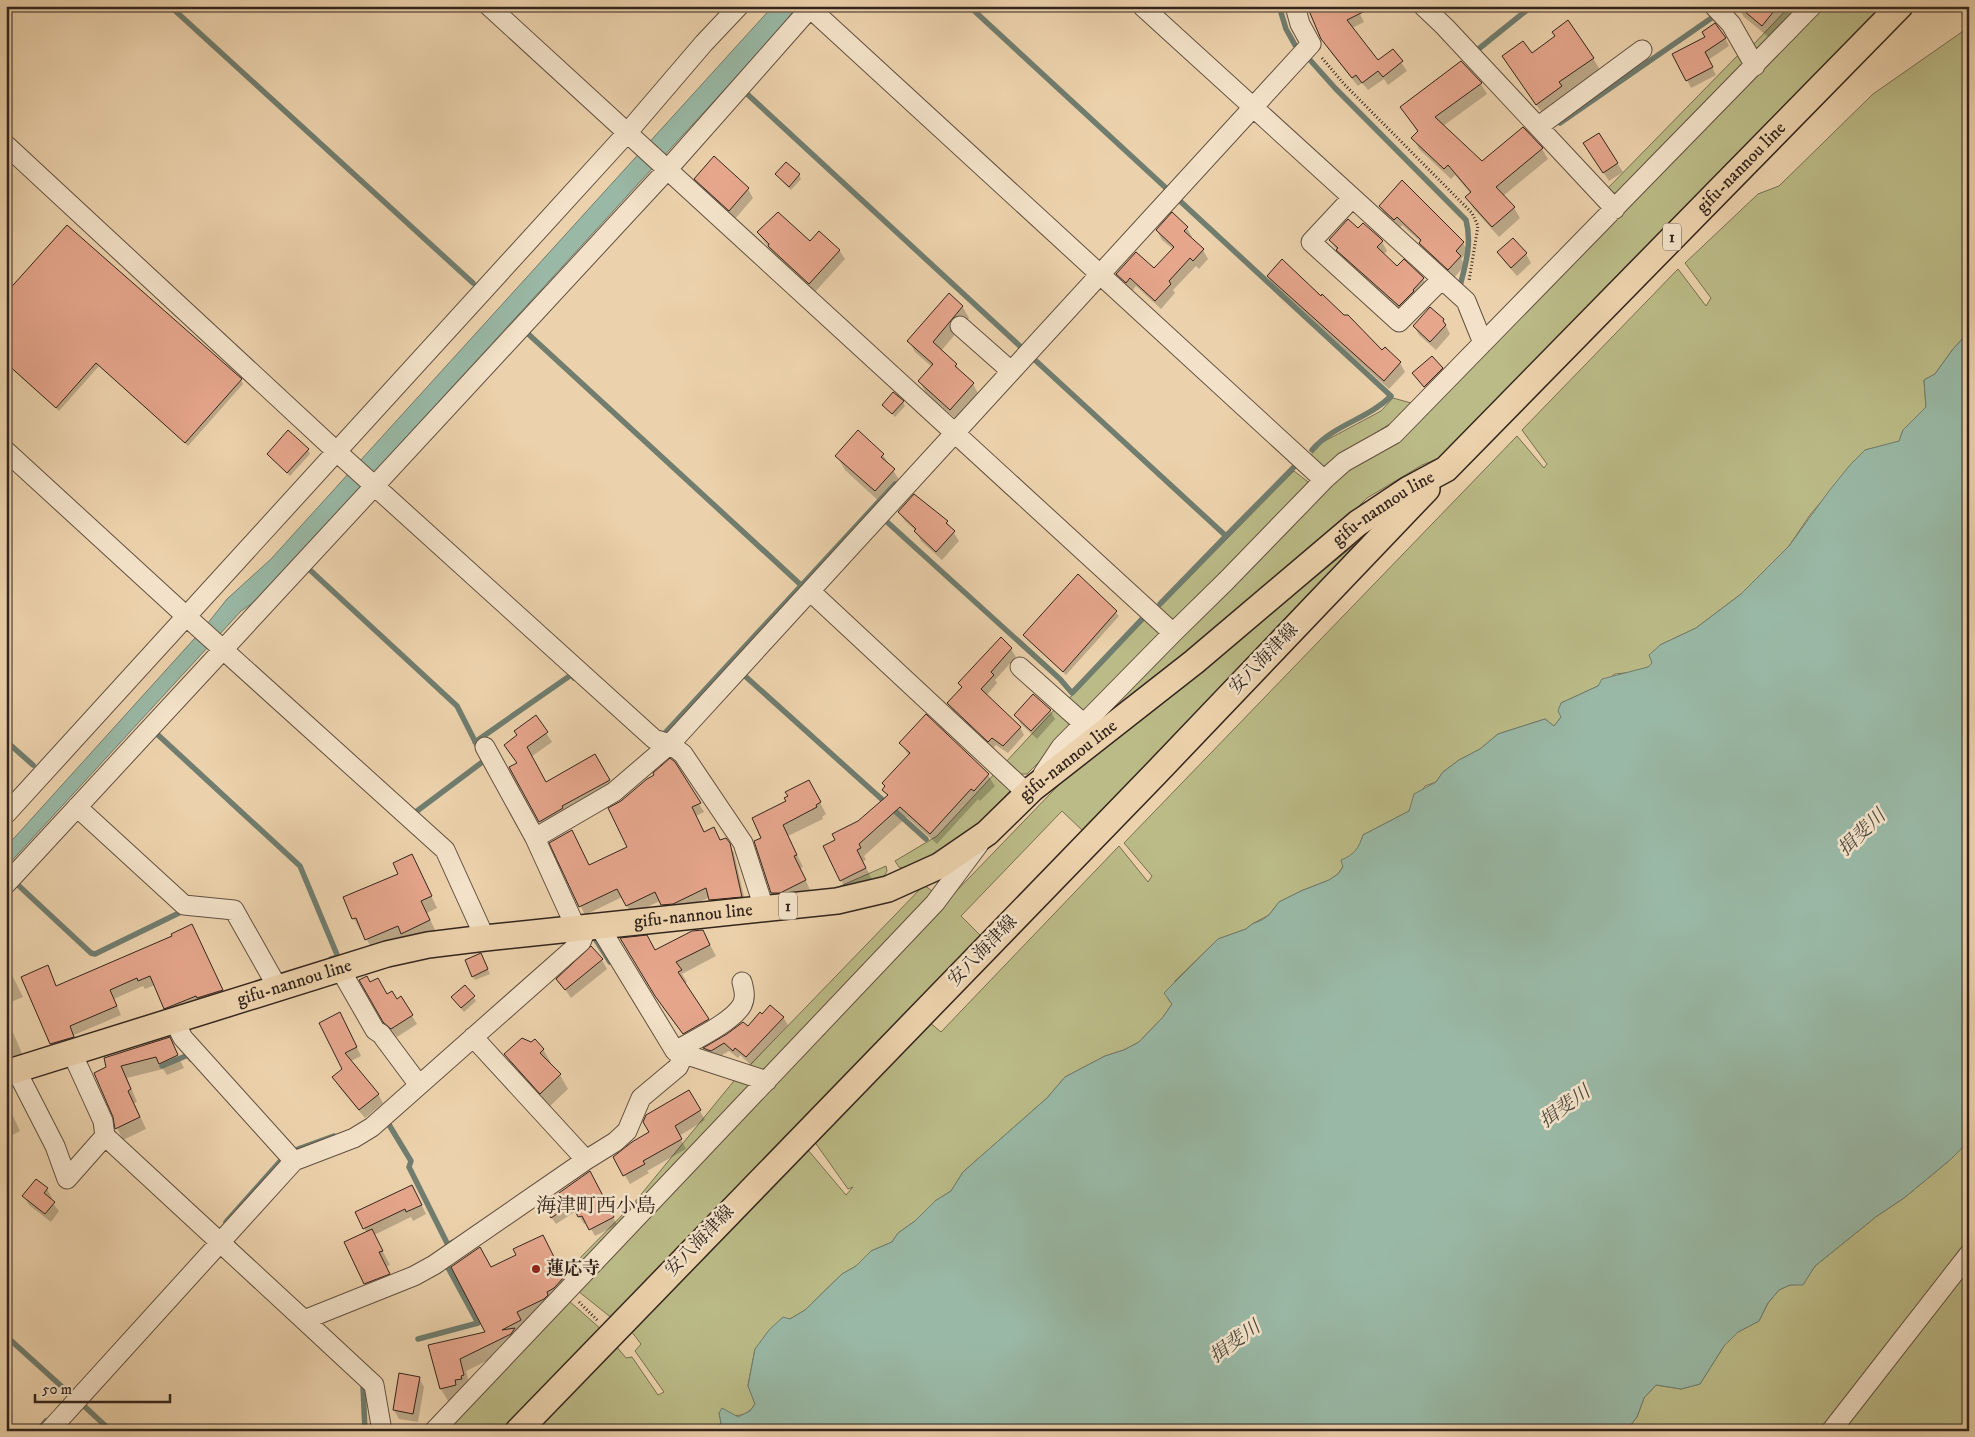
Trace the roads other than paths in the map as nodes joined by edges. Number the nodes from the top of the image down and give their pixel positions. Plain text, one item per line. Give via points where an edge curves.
1 (489, 6) edge
2 (739, 6) edge
3 (1142, 6) edge
4 (1295, 6) edge
5 (1423, 6) edge
6 (1714, 6) edge
7 (1900, 6) edge
8 (811, 7) edge
9 (1809, 7) edge
10 (1642, 50) dead end
11 (1755, 66) junction
12 (1253, 107) junction
13 (1539, 126) junction
14 (631, 137) junction
15 (6, 145) edge
16 (664, 167) junction
17 (1352, 198) junction
18 (1615, 209) junction
19 (1100, 275) junction
20 (1442, 279) junction
21 (960, 326) dead end
22 (1483, 343) junction
23 (1011, 371) junction
24 (954, 432) junction
25 (6, 451) edge
26 (343, 457) junction
27 (1446, 470) junction
28 (1324, 480) junction
29 (373, 484) junction
30 (810, 591) junction
31 (192, 622) junction
32 (1172, 633) junction
33 (219, 645) junction
34 (1020, 667) dead end
35 (1084, 724) junction
36 (670, 744) junction
37 (485, 747) dead end
38 (1030, 792) junction
39 (77, 807) junction
40 (6, 814) edge
41 (987, 833) junction
42 (535, 838) junction
43 (6, 884) edge
44 (764, 908) junction
45 (587, 927) junction
46 (485, 938) junction
47 (340, 969) junction
48 (742, 982) dead end
49 (278, 988) junction
50 (174, 1021) junction
51 (473, 1037) junction
52 (72, 1053) junction
53 (679, 1053) junction
54 (11, 1071) edge
55 (767, 1081) junction
56 (419, 1085) junction
57 (105, 1136) junction
58 (586, 1160) junction
59 (294, 1161) junction
60 (220, 1242) junction
61 (1969, 1254) edge
62 (304, 1320) junction
63 (49, 1431) edge
64 (382, 1431) edge
65 (434, 1431) edge
66 (518, 1431) edge
67 (1831, 1431) edge

1 - 14 street
2 - 14 street via 704,43
3 - 12 street
4 - 12 street via 1310,44
5 - 13 street
6 - 11 street via 1730,24
7 - 27 main road, gifu-nannou line / 1
8 - 16 street
8 - 19 street
9 - 11 street
10 - 13 street
11 - 18 street
12 - 17 street
12 - 19 street
13 - 18 street
14 - 16 street
14 - 26 street
15 - 26 street
16 - 24 street
16 - 29 street
17 - 20 street
17 - 20 street via 1311,242 1384,309 1399,322
18 - 22 street
19 - 23 street
19 - 28 street
20 - 22 street via 1466,302
21 - 23 street
22 - 28 street via 1394,434 1344,462
23 - 24 street
24 - 30 street
24 - 32 street
25 - 31 street
26 - 29 street
26 - 31 street
27 - 38 main road, gifu-nannou line / 1 via 1409,489 1358,524 1194,662
27 - 66 main road, 安八海津線
28 - 32 street
29 - 33 street
29 - 36 street via 654,739
30 - 36 street
30 - 38 street
31 - 33 street
31 - 40 street
32 - 35 street
33 - 39 street
33 - 46 street via 445,850
34 - 35 street
35 - 38 street via 1061,747
36 - 42 street via 614,792
36 - 44 street via 683,754 743,843
37 - 42 street
38 - 41 main road, gifu-nannou line / 1
39 - 43 street
39 - 49 street via 184,906 234,910
41 - 44 main road, gifu-nannou line / 1 via 939,866 888,889 837,900
41 - 55 street via 935,903
42 - 45 street
44 - 45 main road, gifu-nannou line / 1
45 - 46 main road, gifu-nannou line / 1
45 - 51 street via 581,942
45 - 53 street
46 - 47 main road, gifu-nannou line / 1 via 387,954
47 - 49 main road, gifu-nannou line / 1
47 - 56 street via 375,1030
48 - 53 street via 745,992 743,1004 733,1016
49 - 50 main road, gifu-nannou line / 1
50 - 52 main road, gifu-nannou line / 1
50 - 59 street via 183,1038
51 - 56 street
51 - 58 street
52 - 54 main road, gifu-nannou line / 1
52 - 57 street via 103,1121
53 - 55 street
53 - 58 street via 678,1067 641,1098 627,1131
54 - 57 street via 55,1146 67,1179
55 - 65 street
56 - 59 street via 354,1138
57 - 60 street
58 - 62 street via 434,1265
59 - 60 street
60 - 62 street
60 - 63 street
61 - 67 street
62 - 64 street via 374,1386

